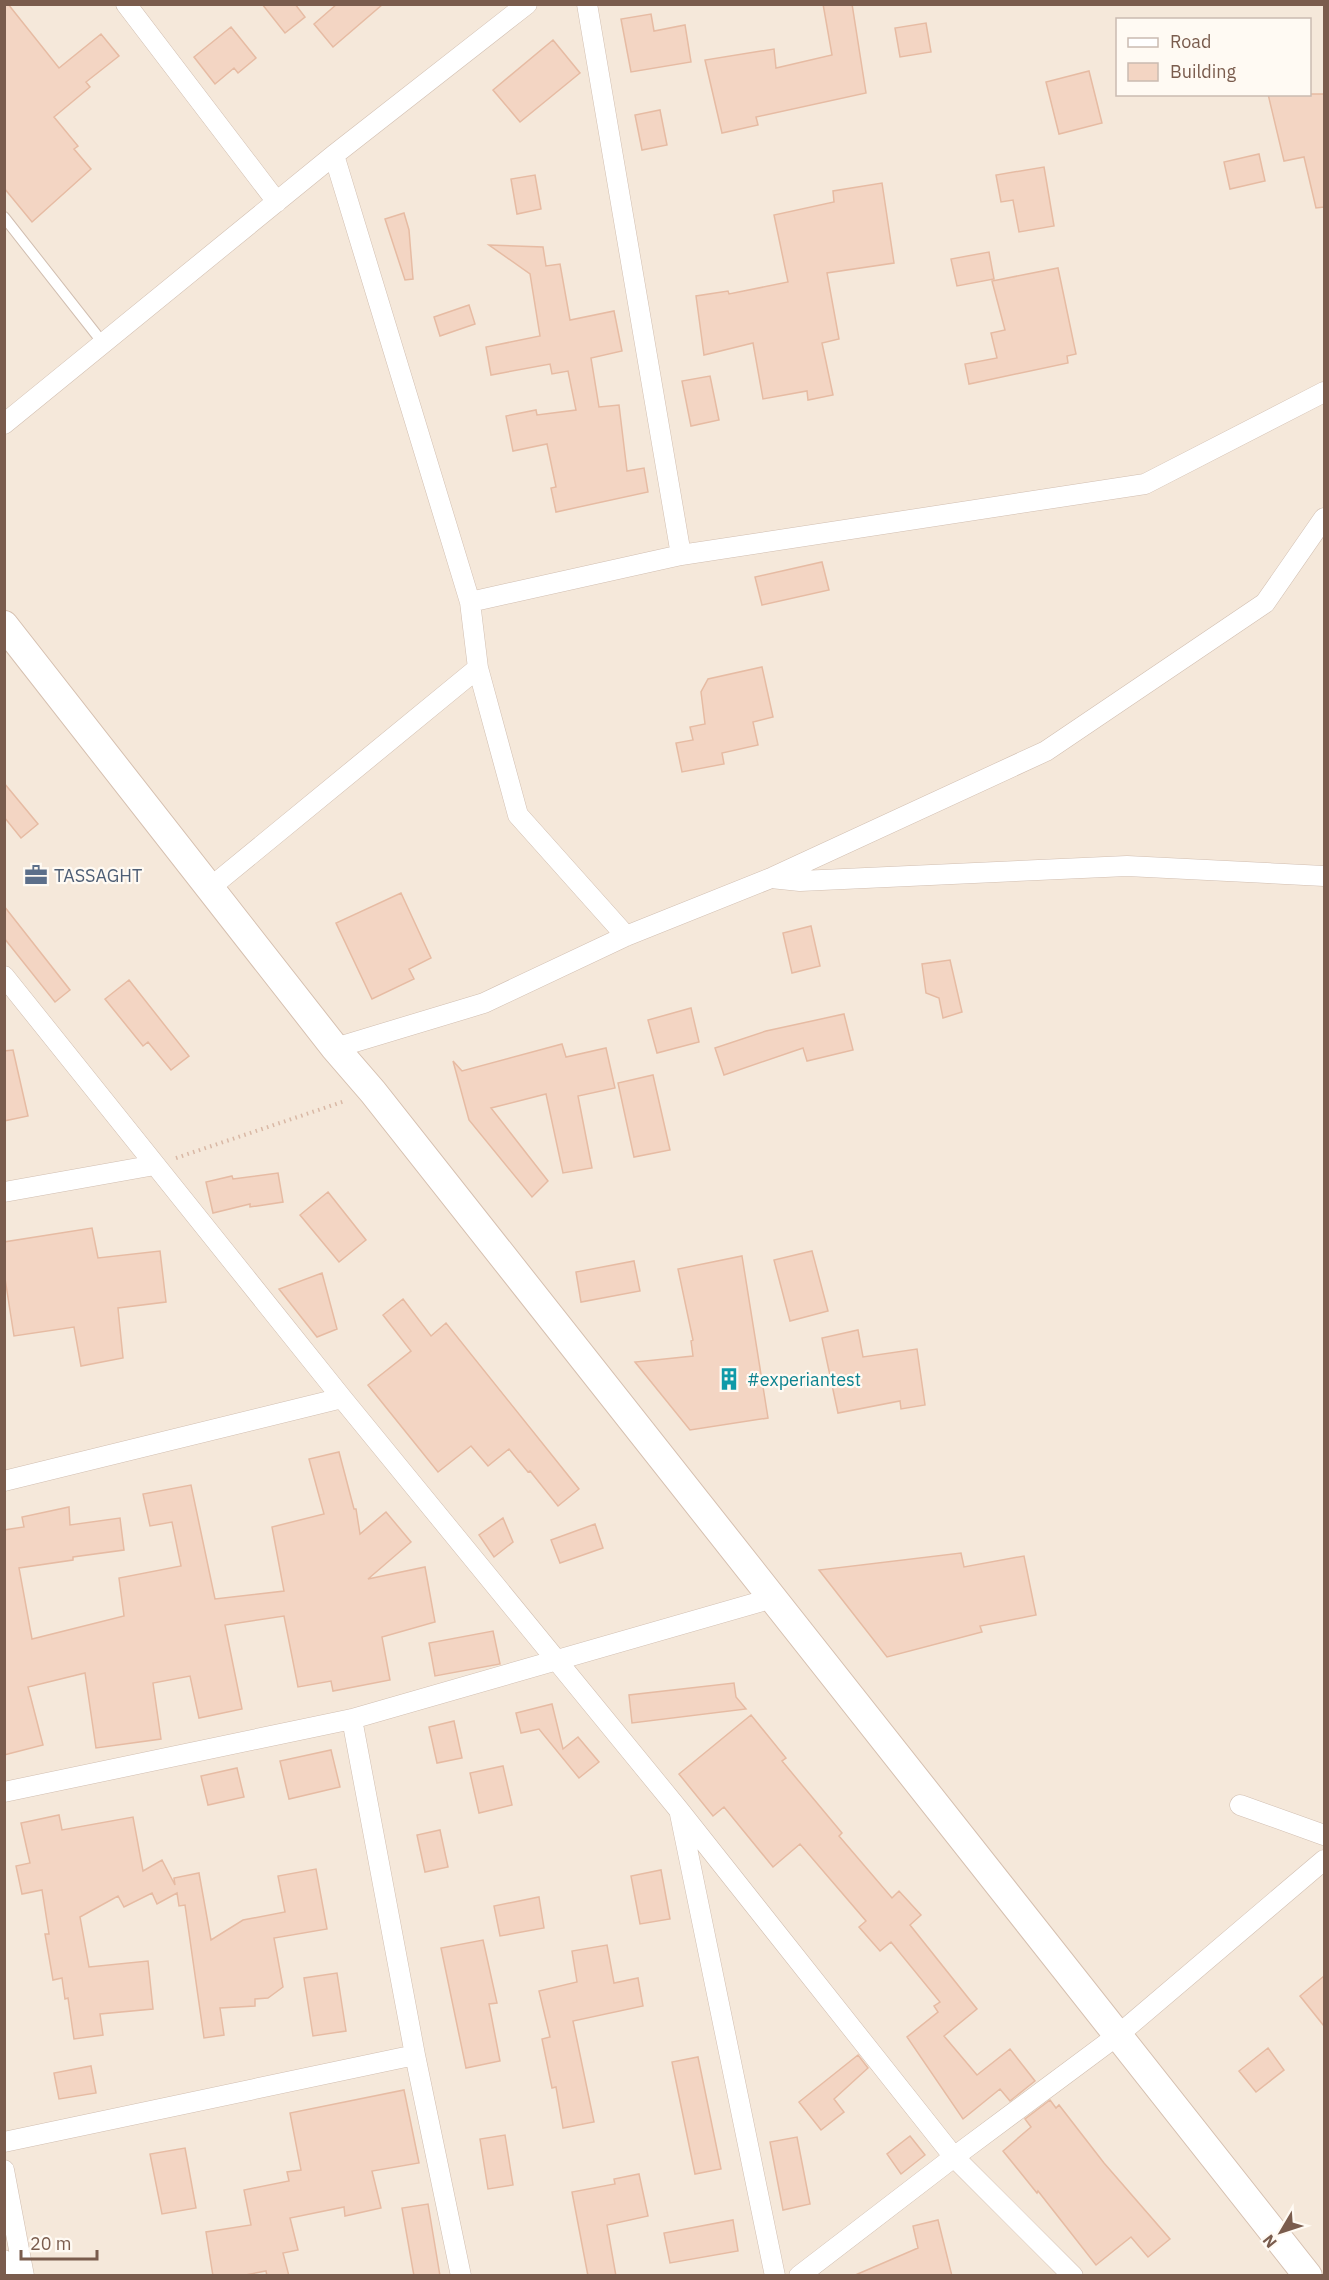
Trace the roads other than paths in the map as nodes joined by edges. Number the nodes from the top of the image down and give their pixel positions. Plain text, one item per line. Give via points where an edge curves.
1 (126, 4) edge
2 (527, 4) edge
3 (587, 4) edge
4 (334, 155) junction
5 (276, 202) junction
6 (4, 217) edge
7 (104, 343) junction
8 (1324, 392) edge
9 (4, 424) edge
10 (1324, 518) edge
11 (681, 555) junction
12 (470, 602) junction
13 (4, 625) edge
14 (478, 668) junction
15 (1324, 876) edge
16 (771, 878) junction
17 (211, 887) junction
18 (626, 936) junction
19 (4, 976) edge
20 (335, 1048) junction
21 (155, 1165) junction
22 (4, 1192) edge
23 (342, 1398) junction
24 (4, 1481) edge
25 (773, 1598) junction
26 (556, 1662) junction
27 (352, 1719) junction
28 (4, 1792) edge
29 (1240, 1804) dead end
30 (679, 1810) junction
31 (1324, 1835) edge
32 (1324, 1860) edge
33 (1118, 2035) junction
34 (415, 2055) junction
35 (4, 2142) edge
36 (954, 2157) junction
37 (4, 2170) edge
38 (4, 2260) edge
39 (15, 2276) edge
40 (24, 2276) edge
41 (461, 2276) edge
42 (775, 2276) edge
43 (799, 2276) edge
44 (1073, 2276) edge
45 (1308, 2276) edge

1 - 5 street
2 - 4 street
3 - 11 street
4 - 5 street
4 - 12 street
5 - 7 street
6 - 7 lane
7 - 9 street
8 - 11 street via 1145,484
10 - 16 street via 1265,603 1046,751
11 - 12 street
12 - 14 street
13 - 17 street
14 - 17 street
14 - 18 street via 518,815
15 - 16 street via 1127,866 800,881
16 - 18 street
17 - 20 street
18 - 20 street via 484,1003
19 - 21 street
20 - 25 street
21 - 22 street
21 - 23 street
23 - 24 street
23 - 26 street
25 - 26 street
25 - 33 street
26 - 27 street
26 - 30 street
27 - 28 street
27 - 34 street
29 - 31 street
30 - 36 street
30 - 42 street
32 - 33 street
33 - 36 street
33 - 45 street
34 - 35 street
34 - 41 street
36 - 43 street
36 - 44 street
37 - 40 street
38 - 39 street

